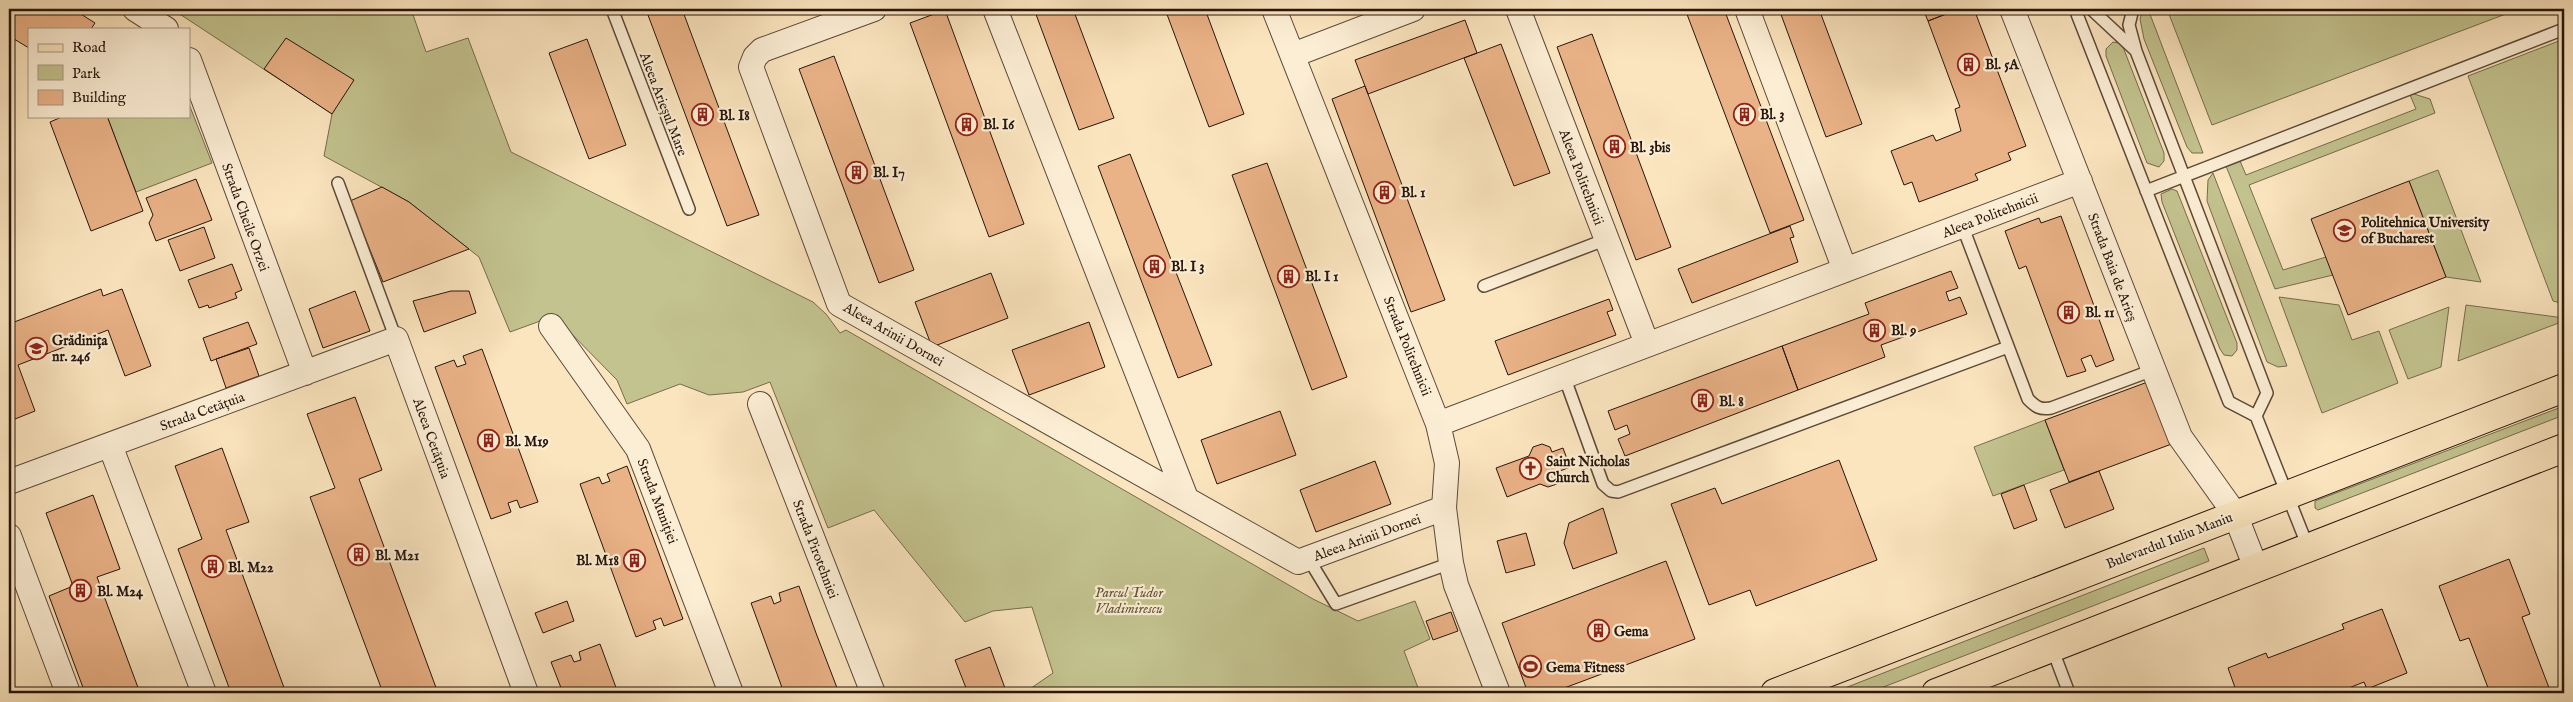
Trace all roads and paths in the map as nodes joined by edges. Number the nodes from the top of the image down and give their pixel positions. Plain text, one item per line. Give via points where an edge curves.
1 (135, 9) edge
2 (612, 9) edge
3 (874, 9) edge
4 (995, 9) edge
5 (1274, 9) edge
6 (1413, 9) edge
7 (1518, 9) edge
8 (1747, 9) edge
9 (2012, 9) edge
10 (2076, 9) edge
11 (2091, 9) edge
12 (2133, 9) edge
13 (164, 28) edge
14 (2564, 30) edge
15 (2136, 51) junction
16 (1293, 55) junction
17 (190, 63) edge
18 (2182, 177) junction
19 (2080, 181) junction
20 (338, 183) dead end
21 (2146, 191) junction
22 (688, 209) dead end
23 (1962, 225) junction
24 (1607, 239) junction
25 (1845, 270) junction
26 (1484, 286) dead end
27 (551, 326) dead end
28 (396, 340) junction
29 (1647, 344) junction
30 (2008, 347) junction
31 (2153, 370) junction
32 (305, 373) junction
33 (1564, 376) junction
34 (2564, 388) edge
35 (760, 404) dead end
36 (2256, 416) junction
37 (1438, 424) junction
38 (110, 445) junction
39 (2564, 448) edge
40 (9, 482) edge
41 (2288, 494) junction
42 (1186, 498) junction
43 (1444, 508) junction
44 (2236, 514) junction
45 (9, 536) edge
46 (2308, 547) junction
47 (1308, 558) junction
48 (1451, 564) junction
49 (2256, 568) junction
50 (2052, 648) junction
51 (68, 693) edge
52 (204, 693) edge
53 (526, 693) edge
54 (731, 693) edge
55 (873, 693) edge
56 (1498, 693) edge
57 (1774, 693) edge
58 (1936, 693) edge
59 (2069, 693) edge

1 - 13 street
2 - 22 lane, Aleea Arieșul Mare
3 - 42 street, Aleea Arinii Dornei via 762,50 751,67 839,304
4 - 42 street
5 - 16 street, Strada Politehnicii
6 - 16 street
7 - 24 street, Aleea Politehnicii
8 - 25 street
9 - 19 street, Strada Baia de Arieș
10 - 21 lane
11 - 15 lane
12 - 15 lane via 2129,25
14 - 18 lane
15 - 18 lane
16 - 37 street, Strada Politehnicii
17 - 32 street, Strada Cheile Orzei
18 - 21 lane
18 - 36 lane via 2267,393
19 - 23 street, Aleea Politehnicii
19 - 31 street, Strada Baia de Arieș
20 - 28 lane, Aleea Cetățuia
21 - 36 lane via 2230,402
23 - 25 street, Aleea Politehnicii
23 - 30 lane
24 - 26 lane
24 - 29 street, Aleea Politehnicii
25 - 29 street, Aleea Politehnicii
27 - 54 street, Strada Muniției via 638,449
28 - 32 street, Strada Cetățuia
28 - 53 street, Aleea Cetățuia
29 - 33 street, Aleea Politehnicii
30 - 31 lane via 2028,399 2042,409
30 - 33 lane via 1618,492 1603,484
31 - 44 street, Strada Baia de Arieș via 2180,437
32 - 38 street, Strada Cetățuia
33 - 37 street, Aleea Politehnicii
34 - 41 main road, Bulevardul Iuliu Maniu
35 - 55 street, Strada Pirotehniei
36 - 41 lane
37 - 43 street, Strada Politehnicii via 1447,463
38 - 40 street, Strada Cetățuia
38 - 52 street
39 - 46 main road
41 - 44 main road, Bulevardul Iuliu Maniu
41 - 46 lane
42 - 47 street, Aleea Arinii Dornei via 1298,562
43 - 47 street, Aleea Arinii Dornei
43 - 48 street, Strada Politehnicii
44 - 49 street, Strada Baia de Arieș
44 - 57 main road, Bulevardul Iuliu Maniu
45 - 51 street
46 - 49 main road
47 - 48 lane via 1336,604
48 - 56 street, Strada Politehnicii
49 - 50 main road
50 - 58 main road
50 - 59 lane

